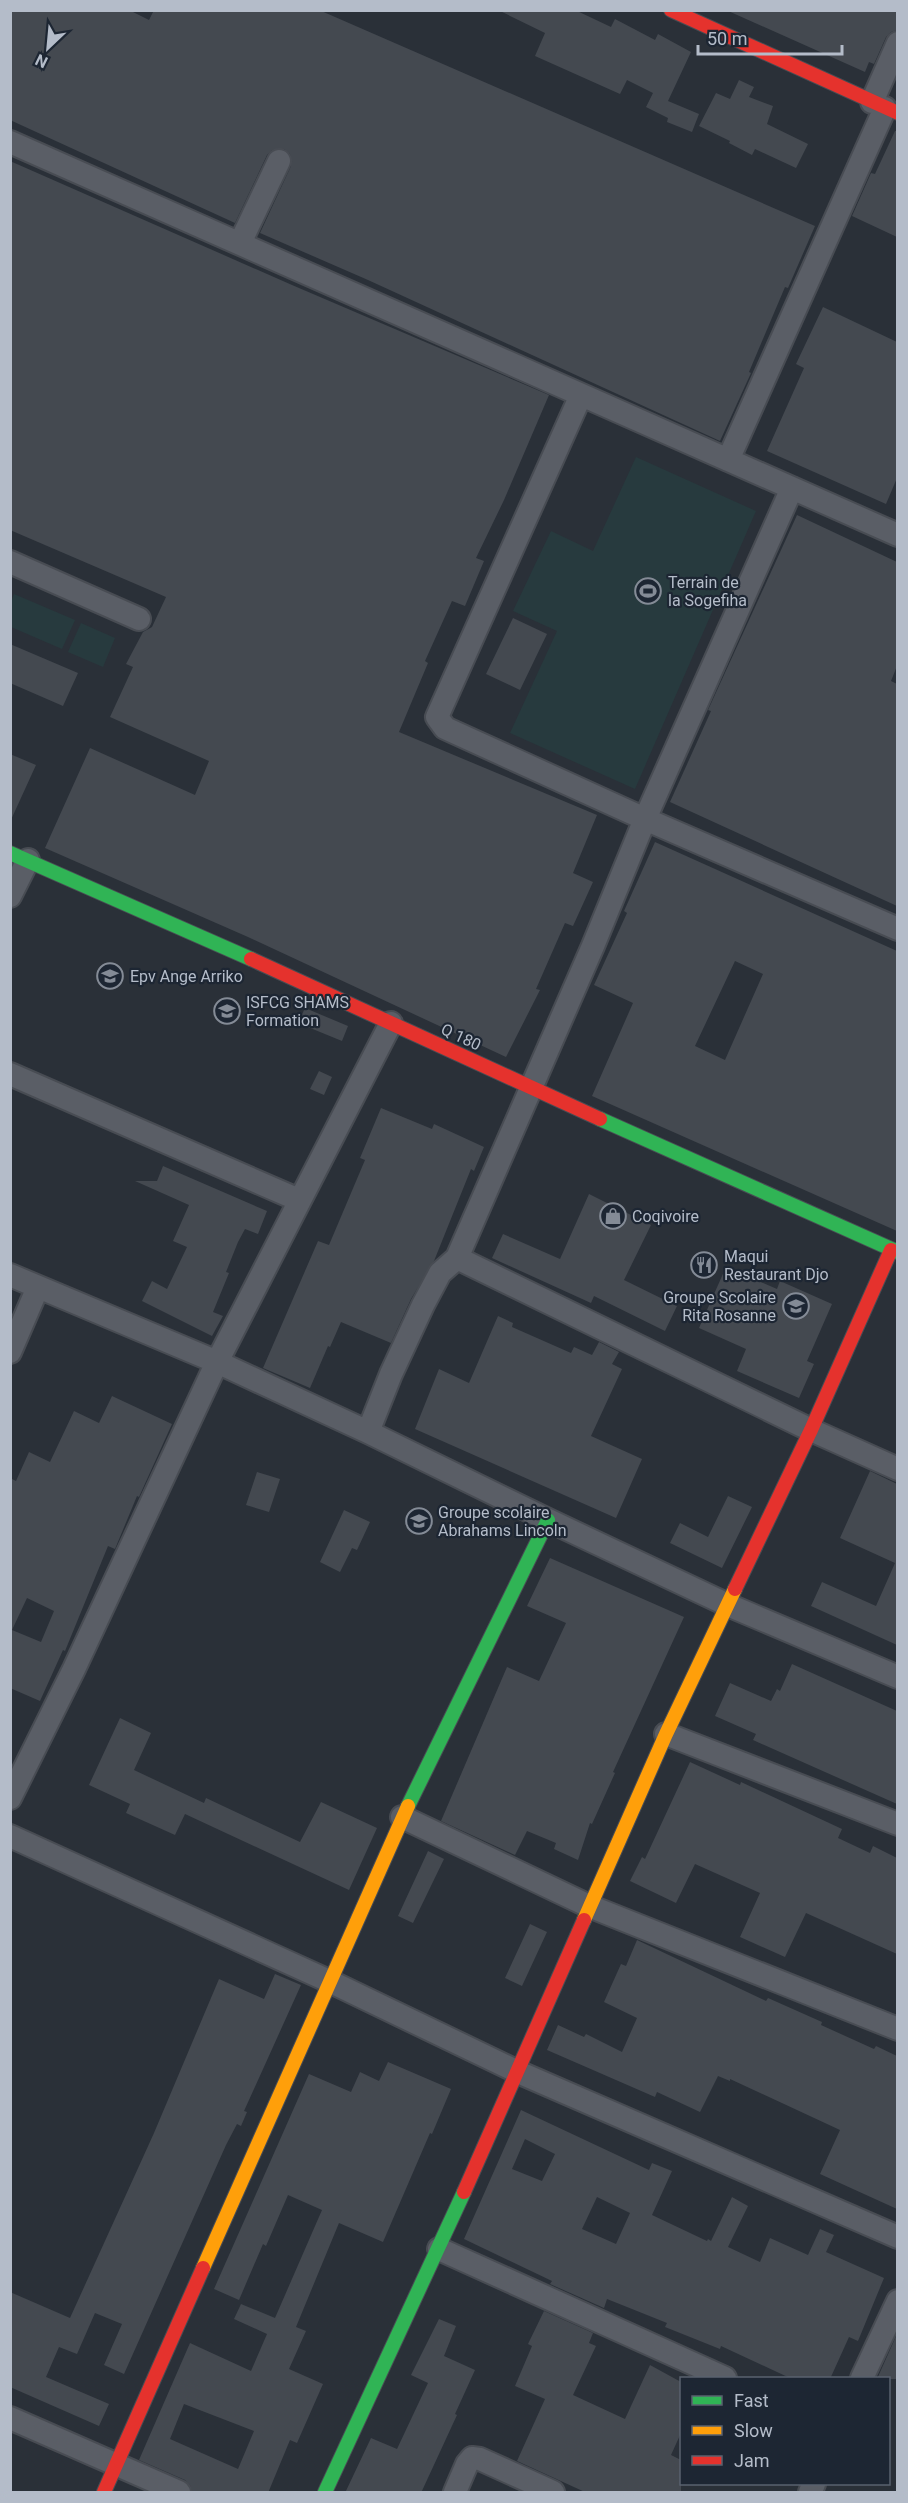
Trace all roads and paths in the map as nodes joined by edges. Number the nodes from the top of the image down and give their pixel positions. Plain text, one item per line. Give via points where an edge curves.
1 (672, 10) edge
2 (897, 43) edge
3 (885, 107) edge
4 (10, 142) edge
5 (279, 161) dead end
6 (240, 243) junction
7 (581, 395) junction
8 (728, 460) junction
9 (792, 488) junction
10 (897, 536) edge
11 (10, 562) edge
12 (139, 619) dead end
13 (645, 819) junction
14 (19, 857) edge
15 (10, 897) edge
16 (897, 928) edge
17 (391, 1023) junction
18 (10, 1074) edge
19 (529, 1088) junction
20 (299, 1200) junction
21 (894, 1251) edge
22 (457, 1258) junction
23 (10, 1275) edge
24 (38, 1287) junction
25 (10, 1352) edge
26 (217, 1362) junction
27 (811, 1430) junction
28 (368, 1432) junction
29 (897, 1469) edge
30 (548, 1521) junction
31 (728, 1605) junction
32 (897, 1677) edge
33 (666, 1734) junction
34 (10, 1798) edge
35 (402, 1817) junction
36 (897, 1824) edge
37 (10, 1836) edge
38 (589, 1906) junction
39 (328, 1981) junction
40 (897, 2029) edge
41 (518, 2072) junction
42 (897, 2237) edge
43 (439, 2248) junction
44 (897, 2301) edge
45 (721, 2377) edge
46 (863, 2377) edge
47 (10, 2418) edge
48 (116, 2465) junction
49 (104, 2493) edge
50 (179, 2493) edge
51 (325, 2493) edge
52 (455, 2493) edge
53 (553, 2493) edge

1 - 3 street
2 - 3 street
3 - 8 street
4 - 6 street
5 - 6 street
6 - 7 street
7 - 8 street
7 - 13 street via 437,717 445,728
8 - 9 street
9 - 10 street
9 - 13 street
11 - 12 street
13 - 16 street
13 - 19 street
14 - 15 street
14 - 17 street, Q 180
17 - 19 street, Q 180
17 - 20 street
18 - 20 street
19 - 21 street, Q 180
19 - 22 street
20 - 26 street
21 - 27 street
22 - 27 street
22 - 28 street via 440,1273 423,1305
23 - 24 street
24 - 25 street
24 - 26 street
26 - 28 street
26 - 34 street
27 - 29 street
27 - 31 street
28 - 30 street
30 - 31 street
30 - 35 street
31 - 32 street
31 - 33 street
33 - 36 street
33 - 38 street
35 - 38 street
35 - 39 street
37 - 39 street
38 - 40 street
38 - 41 street
39 - 41 street
39 - 48 street
41 - 42 street
41 - 43 street
43 - 45 street
43 - 51 street
44 - 46 street
47 - 48 street
48 - 49 street
48 - 50 street
52 - 53 street via 472,2458

